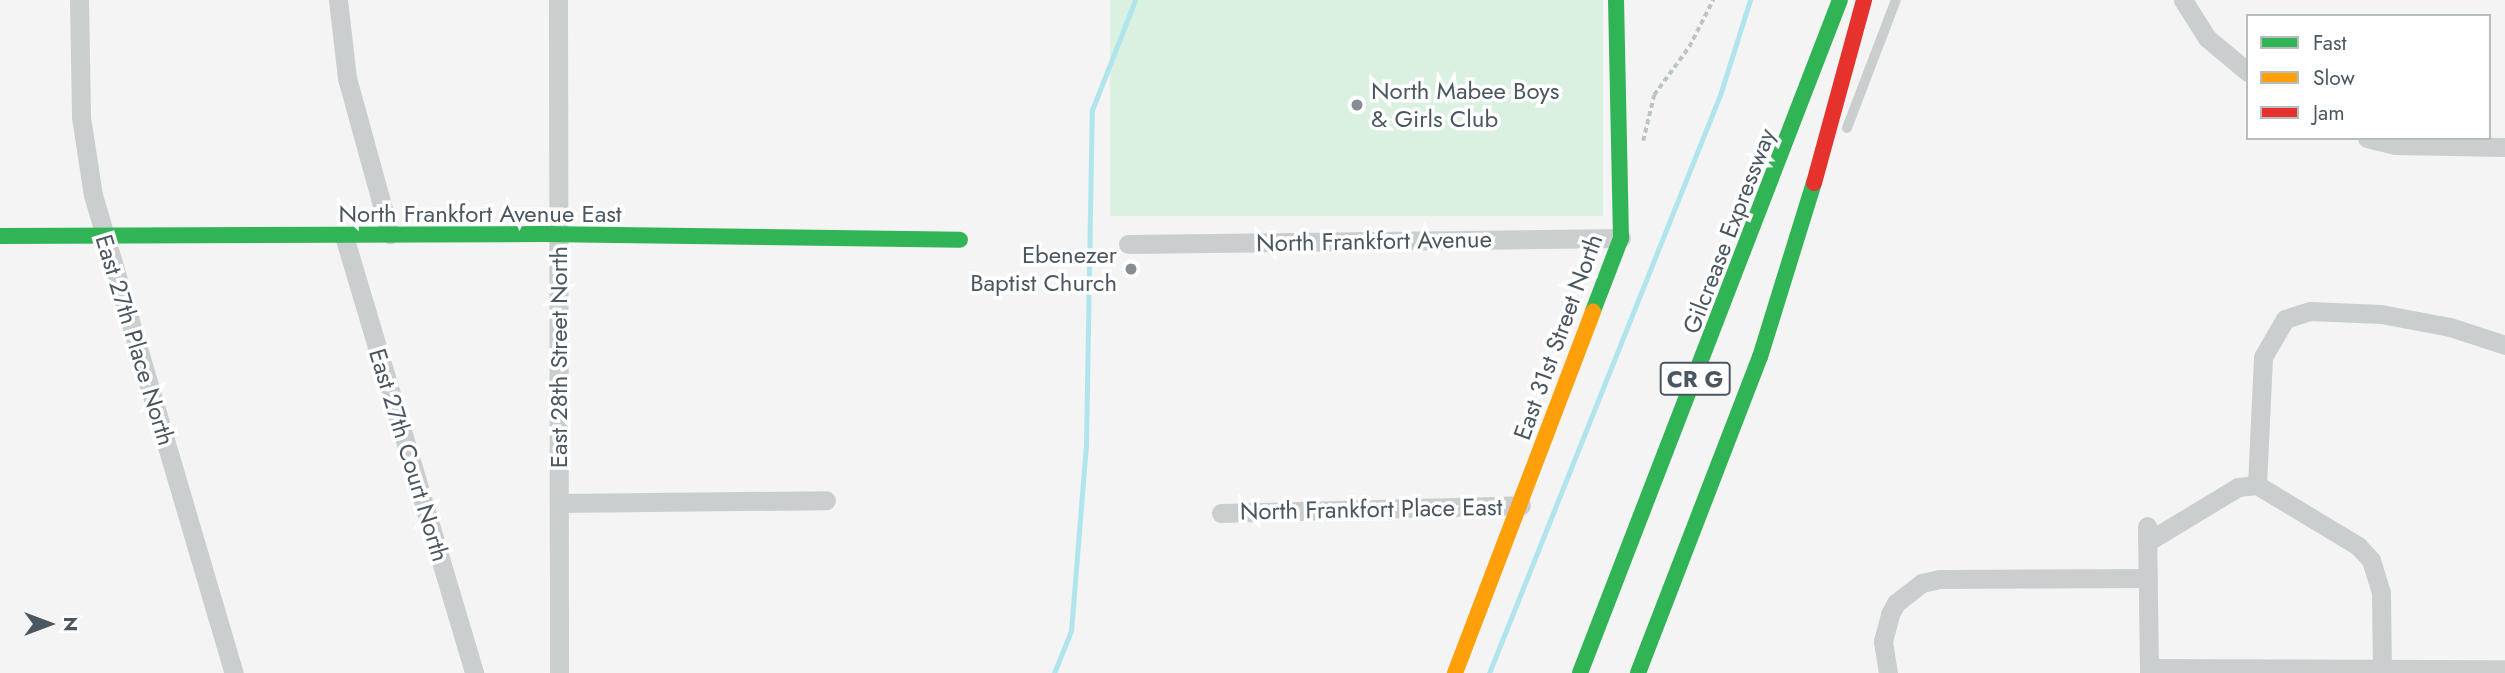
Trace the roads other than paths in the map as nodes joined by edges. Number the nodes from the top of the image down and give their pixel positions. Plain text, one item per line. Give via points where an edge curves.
1 (79, 0) edge
2 (338, 0) edge
3 (558, 0) edge
4 (1616, 0) edge
5 (1840, 0) edge
6 (1864, 0) edge
7 (1896, 0) edge
8 (2183, 0) edge
9 (2246, 70) edge
10 (1842, 140) dead end
11 (2375, 140) edge
12 (2505, 147) edge
13 (1833, 166) dead end
14 (390, 234) junction
15 (0, 236) edge
16 (344, 236) junction
17 (103, 237) junction
18 (559, 237) junction
19 (1620, 238) junction
20 (960, 240) dead end
21 (1128, 244) dead end
22 (2505, 345) edge
23 (1760, 357) junction
24 (2257, 485) junction
25 (825, 500) dead end
26 (559, 503) junction
27 (1521, 505) junction
28 (1221, 513) dead end
29 (2148, 578) junction
30 (1583, 665) edge
31 (2382, 669) junction
32 (2505, 669) edge
33 (2149, 671) edge
34 (234, 673) edge
35 (474, 673) edge
36 (559, 673) edge
37 (1455, 673) edge
38 (1638, 673) edge
39 (1888, 673) edge

1 - 17 street, East 27th Place North via 81,117
2 - 14 street via 347,78
3 - 18 street, East 28th Street North
4 - 19 main road, East 31st Street North
5 - 30 main road, Gilcrease Expressway / CR G
6 - 23 main road, CR G via 1817,174
7 - 10 lane
8 - 9 street via 2207,38
11 - 12 street via 2395,145
13 - 23 lane
14 - 16 main road, North Frankfort Avenue East
14 - 18 main road, North Frankfort Avenue East
15 - 17 main road, North Frankfort Avenue East
16 - 17 main road, North Frankfort Avenue East
16 - 35 street, East 27th Court North
17 - 34 street, East 27th Place North
18 - 20 main road, North Frankfort Avenue East
18 - 26 street, East 28th Street North
19 - 21 street, North Frankfort Avenue
19 - 27 main road, East 31st Street North
22 - 24 street via 2450,327 2370,313 2310,311 2285,319 2263,357
23 - 38 main road, CR G
24 - 29 street via 2238,487 2147,534
24 - 31 street via 2358,546 2371,560 2381,592
25 - 26 street
26 - 36 street, East 28th Street North
27 - 28 street, North Frankfort Place East
27 - 37 main road, East 31st Street North
29 - 33 street
29 - 39 street via 1940,579 1922,583 1896,603 1890,614 1883,641
31 - 32 street
31 - 33 street

